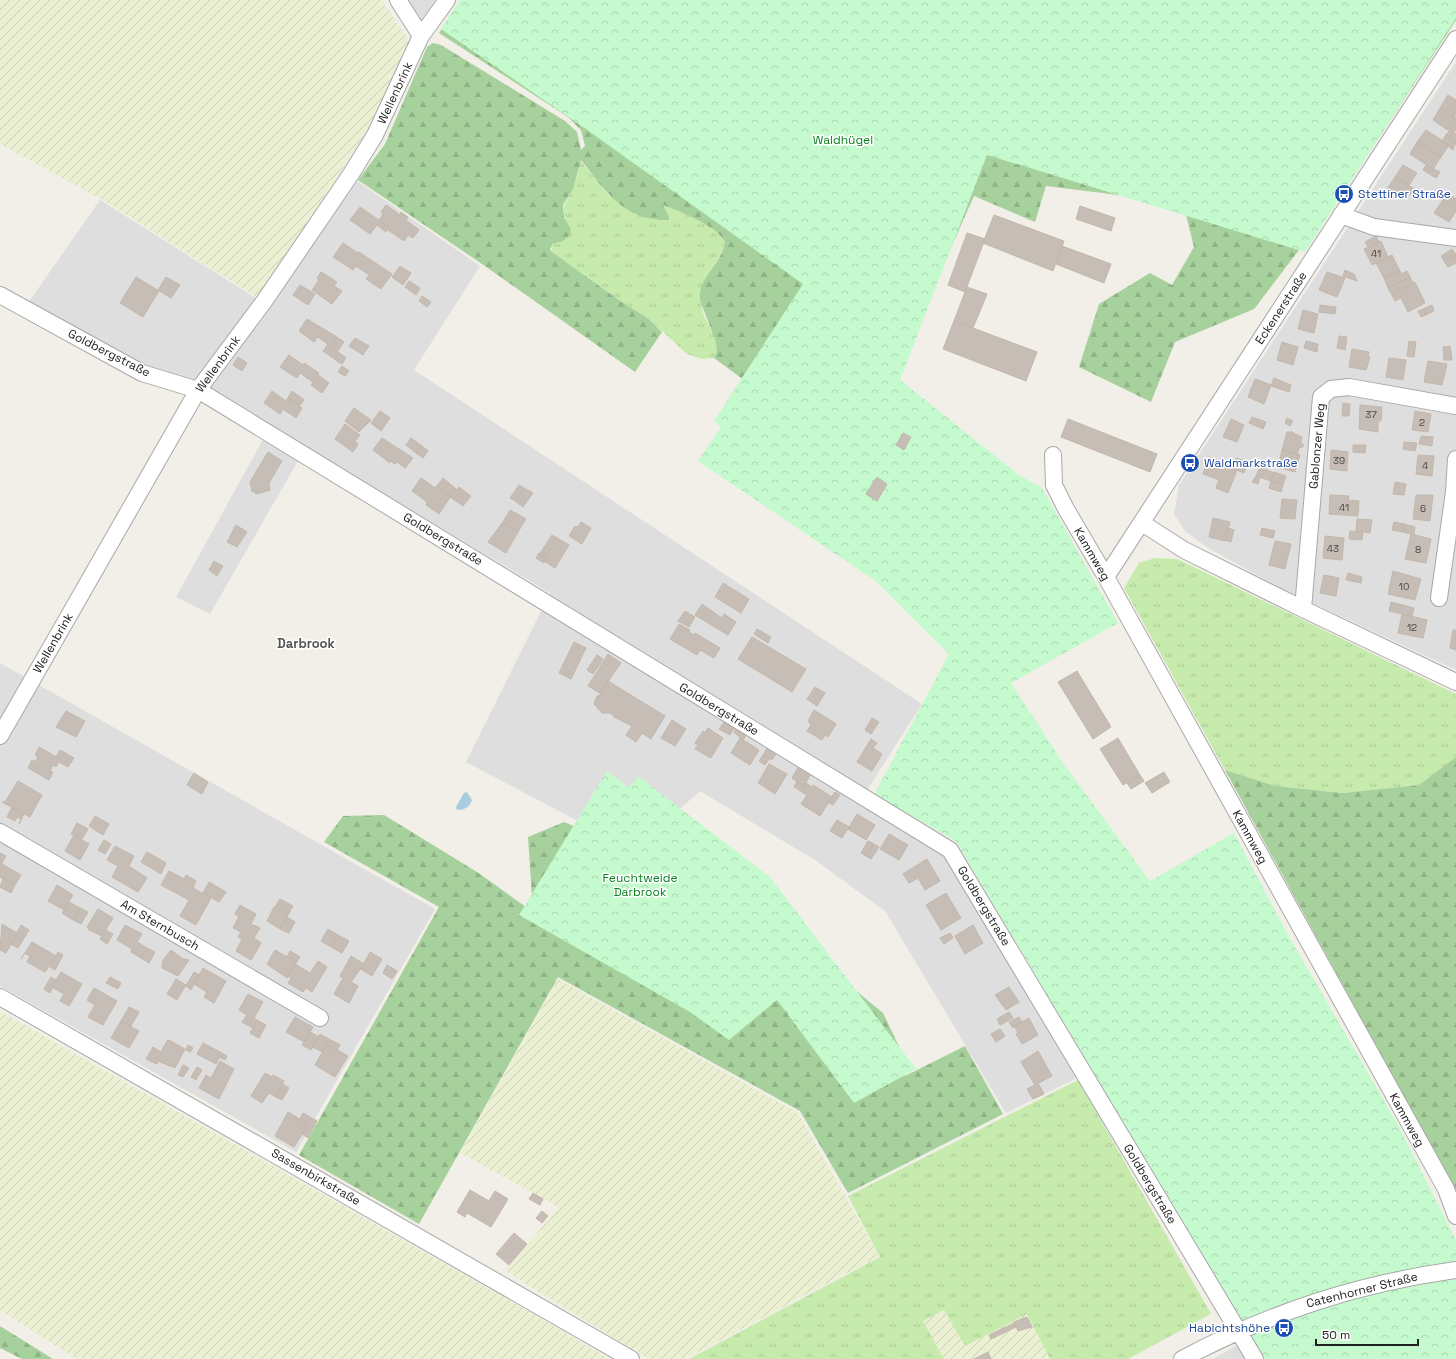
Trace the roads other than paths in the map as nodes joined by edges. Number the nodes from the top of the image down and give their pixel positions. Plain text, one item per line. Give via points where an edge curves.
1 (398, 0) edge
2 (447, 0) edge
3 (421, 36) junction
4 (1456, 39) edge
5 (1341, 216) junction
6 (1456, 238) edge
7 (0, 295) edge
8 (198, 390) junction
9 (1456, 406) edge
10 (1053, 455) dead end
11 (1456, 459) edge
12 (1142, 523) junction
13 (1106, 577) junction
14 (1440, 598) dead end
15 (1303, 610) junction
16 (1456, 682) edge
17 (0, 736) edge
18 (0, 832) edge
19 (0, 997) edge
20 (320, 1018) dead end
21 (1456, 1216) edge
22 (1456, 1270) edge
23 (1239, 1331) junction
24 (631, 1359) edge
25 (1182, 1359) edge
26 (1255, 1359) edge

1 - 3 street
2 - 3 street, Wellenbrink
3 - 8 street, Wellenbrink via 375,136 265,300
4 - 5 street, Eckenerstraße
5 - 6 street via 1374,227
5 - 12 street, Eckenerstraße
7 - 8 street, Goldbergstraße via 142,373
8 - 17 street, Wellenbrink
8 - 23 street, Goldbergstraße via 950,850
9 - 15 street, Gablonzer Weg via 1349,387 1331,389 1321,397
10 - 13 street, Kammweg via 1054,485
11 - 14 street
12 - 13 street, Eckenerstraße
12 - 15 street via 1184,550
13 - 21 street, Kammweg via 1446,1189
15 - 16 street
18 - 20 street, Am Sternbusch
19 - 24 street, Sassenbirkstraße
22 - 23 street, Catenhorner Straße via 1422,1275 1323,1298
23 - 25 street, Catenhorner Straße
23 - 26 street

